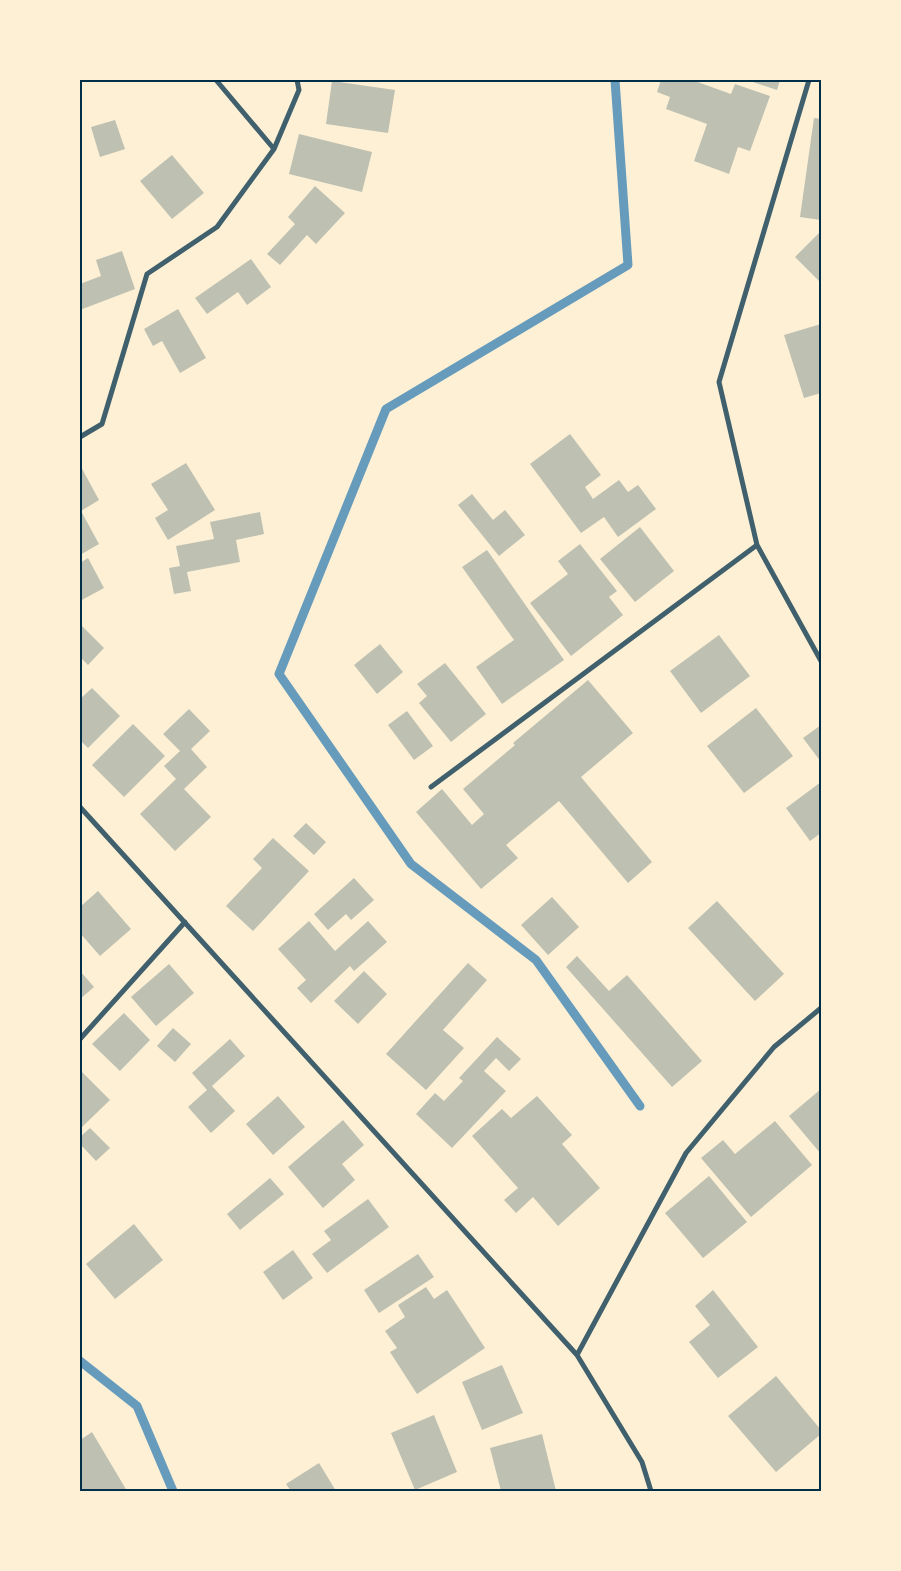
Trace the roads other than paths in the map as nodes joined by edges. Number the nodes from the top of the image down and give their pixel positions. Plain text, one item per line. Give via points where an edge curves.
1 (216, 80) edge
2 (297, 80) edge
3 (809, 80) edge
4 (274, 149) junction
5 (80, 437) edge
6 (757, 545) junction
7 (821, 661) edge
8 (431, 787) dead end
9 (80, 807) edge
10 (184, 922) junction
11 (821, 1008) edge
12 (80, 1039) edge
13 (577, 1355) junction
14 (650, 1491) edge

1 - 4 street
2 - 4 street via 299,90
3 - 6 street via 719,382
4 - 5 street via 217,227 147,274 102,424
6 - 7 street
6 - 8 street
9 - 10 street
10 - 12 street
10 - 13 street
11 - 13 street via 774,1047 686,1152
13 - 14 street via 642,1462

